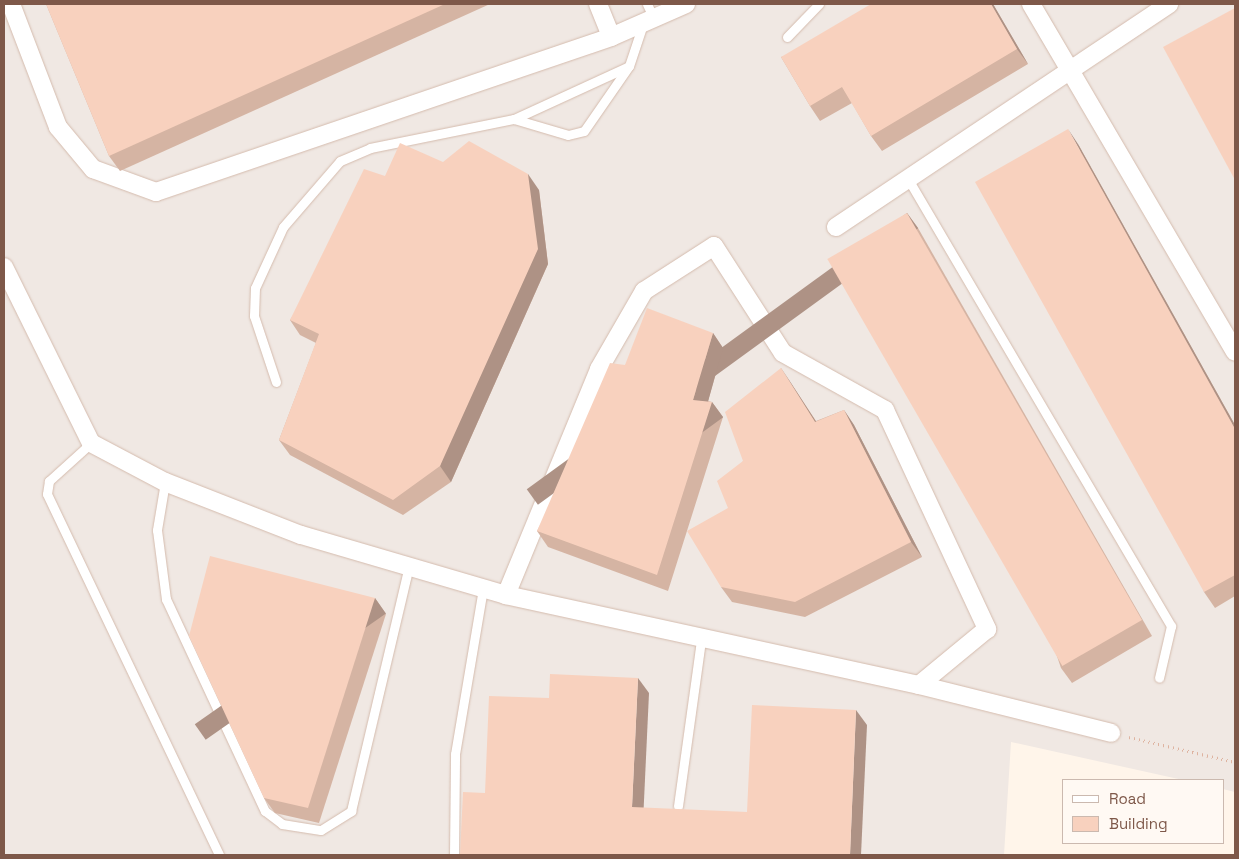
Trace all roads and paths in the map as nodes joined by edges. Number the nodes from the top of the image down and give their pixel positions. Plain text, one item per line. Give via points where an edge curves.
1 (11, 4) edge
2 (598, 4) edge
3 (820, 4) edge
4 (1032, 4) edge
5 (1169, 4) edge
6 (676, 6) edge
7 (648, 16) edge
8 (787, 37) dead end
9 (611, 38) junction
10 (629, 66) junction
11 (1070, 72) junction
12 (514, 119) junction
13 (908, 179) junction
14 (836, 227) dead end
15 (4, 267) edge
16 (1235, 352) edge
17 (276, 382) dead end
18 (91, 443) junction
19 (165, 482) junction
20 (409, 565) junction
21 (483, 588) junction
22 (506, 595) junction
23 (701, 640) junction
24 (1159, 678) dead end
25 (919, 685) junction
26 (1110, 733) joint
27 (1235, 762) edge
28 (678, 806) dead end
29 (219, 855) edge
30 (454, 855) edge

1 - 9 street via 58,127 93,169 156,192
2 - 9 street
3 - 8 lane
4 - 11 street
5 - 11 street
6 - 7 street
7 - 9 street
7 - 10 lane
10 - 12 lane
10 - 12 lane via 584,131 568,135
11 - 13 street
11 - 16 street
12 - 17 lane via 370,148 340,161 283,226 255,288 254,316
13 - 14 street
13 - 24 lane via 1171,626
15 - 18 street
18 - 19 street
18 - 29 lane via 50,481 47,494
19 - 20 street via 301,534
19 - 20 lane via 157,530 166,599 265,810 282,824 321,830 351,811
20 - 21 street
21 - 22 street
21 - 30 lane via 455,754
22 - 23 street
22 - 25 street via 599,369 644,291 714,246 783,353 885,410 894,427 987,629
23 - 25 street
23 - 28 lane
25 - 26 street
26 - 27 path

